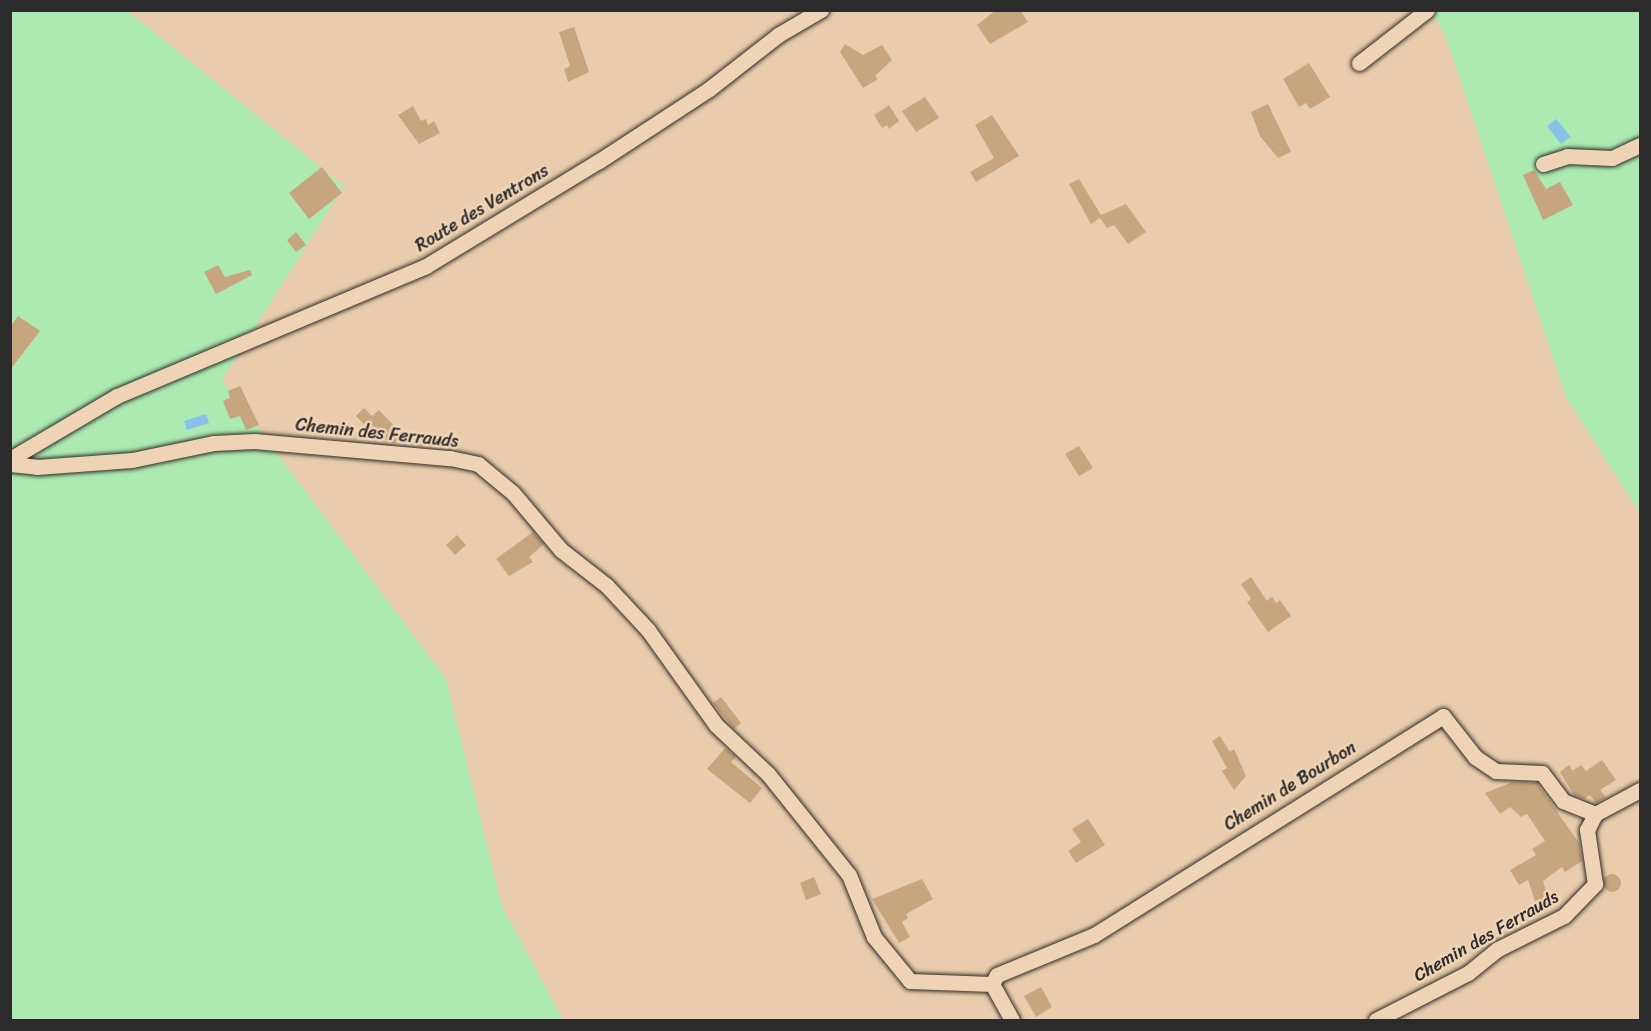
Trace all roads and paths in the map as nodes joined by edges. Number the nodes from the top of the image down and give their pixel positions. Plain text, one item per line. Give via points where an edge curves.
1 (821, 10) edge
2 (1427, 10) edge
3 (1359, 63) dead end
4 (1641, 145) edge
5 (1544, 164) dead end
6 (10, 461) edge
7 (1641, 790) edge
8 (1594, 814) junction
9 (992, 984) junction
10 (1012, 1020) edge
11 (1376, 1020) edge

1 - 6 street, Route des Ventrons via 778,35 709,88 599,161 426,266 117,396
2 - 3 street
4 - 5 street via 1612,158 1567,156
6 - 9 street, Chemin des Ferrauds via 37,467 132,460 214,443 254,441 450,458 478,464 513,493 561,550 607,586 648,630 716,725 768,774 849,875 874,937 910,981
7 - 8 street
8 - 9 street, Chemin de Bourbon via 1563,801 1542,773 1496,771 1475,757 1443,716 1094,935 997,975
8 - 11 street, Chemin des Ferrauds via 1587,830 1594,884 1564,916 1498,949 1468,973
9 - 10 street

